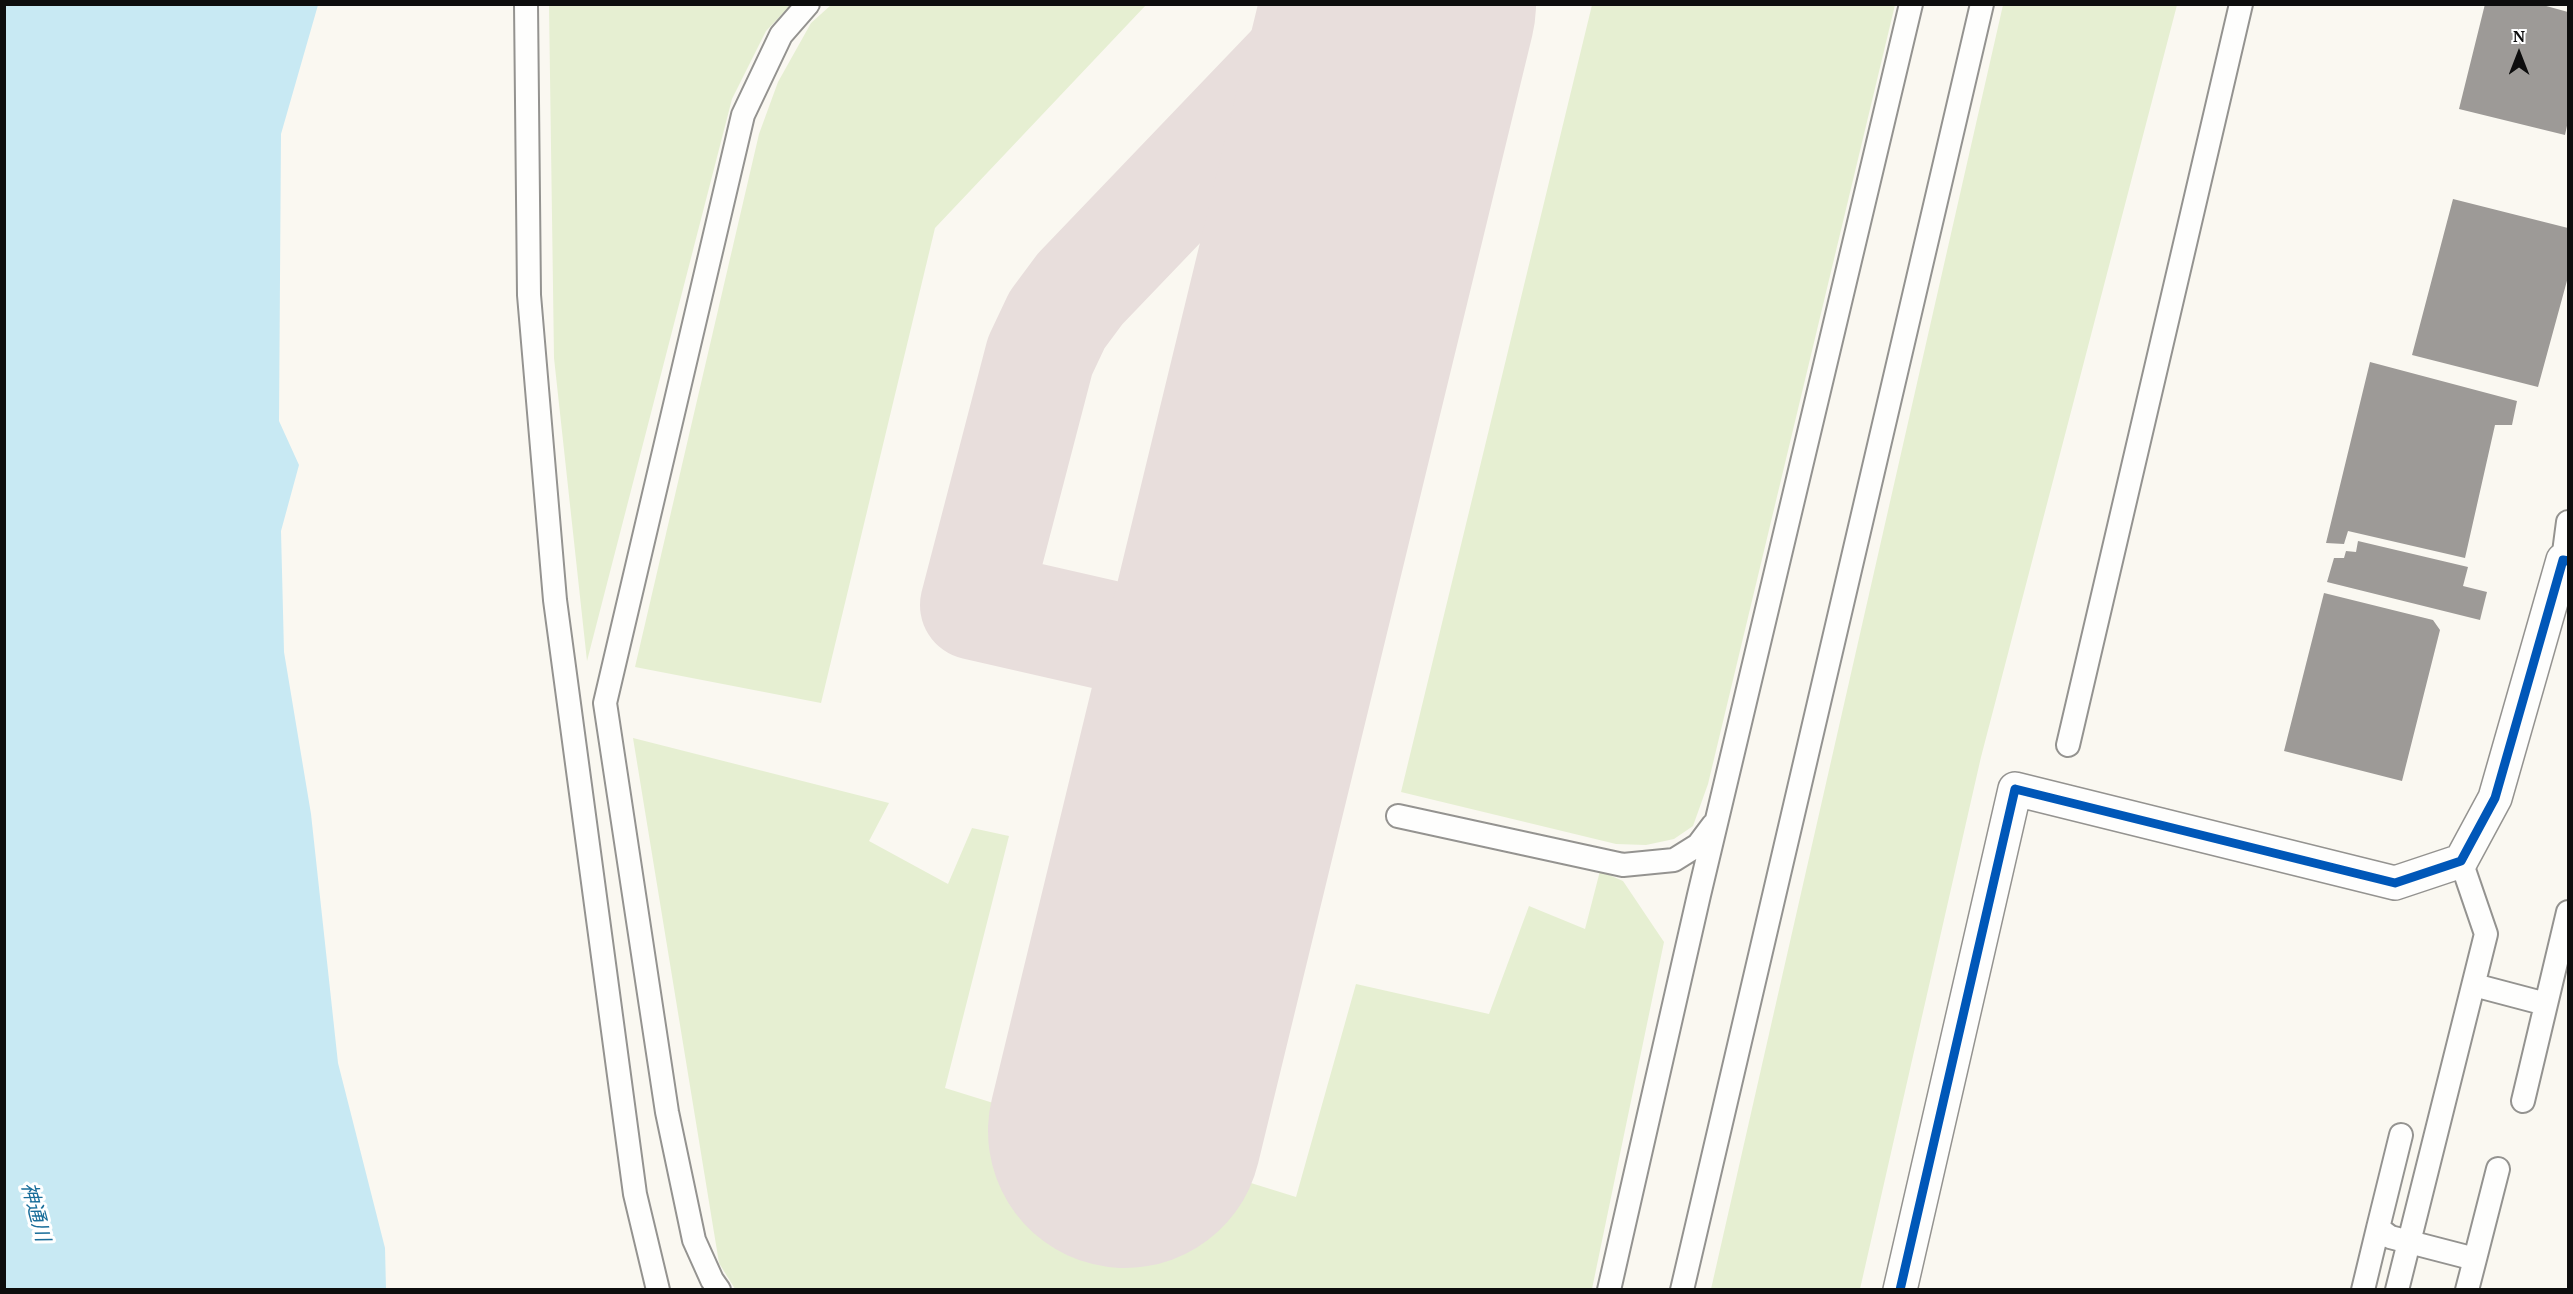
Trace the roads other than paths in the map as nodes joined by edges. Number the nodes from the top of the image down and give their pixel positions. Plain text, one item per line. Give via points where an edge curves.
1 (526, 4) edge
2 (808, 4) edge
3 (1911, 4) edge
4 (1982, 4) edge
5 (2241, 4) edge
6 (2568, 522) edge
7 (2566, 560) edge
8 (2068, 745) dead end
9 (1398, 816) dead end
10 (1717, 819) junction
11 (2462, 861) junction
12 (2568, 912) edge
13 (2474, 985) junction
14 (2546, 1004) junction
15 (2523, 1101) dead end
16 (2401, 1135) dead end
17 (2498, 1169) dead end
18 (2378, 1228) junction
19 (2409, 1242) junction
20 (2475, 1259) junction
21 (658, 1290) edge
22 (719, 1290) edge
23 (1609, 1290) edge
24 (1682, 1290) edge
25 (1900, 1290) edge
26 (2363, 1290) edge
27 (2397, 1290) edge
28 (2467, 1290) edge

1 - 21 lane via 528,295 555,600 635,1194
2 - 22 lane via 781,35 743,115 605,703 667,1112 694,1240
3 - 10 lane
4 - 24 lane
5 - 8 lane
6 - 7 lane
7 - 11 street via 2495,798
9 - 10 lane via 1623,865 1674,860 1698,845
10 - 23 lane
11 - 13 lane via 2486,934
11 - 25 street via 2395,883 2015,789
12 - 14 lane
13 - 14 lane
13 - 19 lane via 2449,1042
14 - 15 lane
16 - 18 lane
17 - 20 lane
18 - 19 lane via 2390,1237
18 - 26 lane
19 - 20 lane
19 - 27 lane
20 - 28 lane

